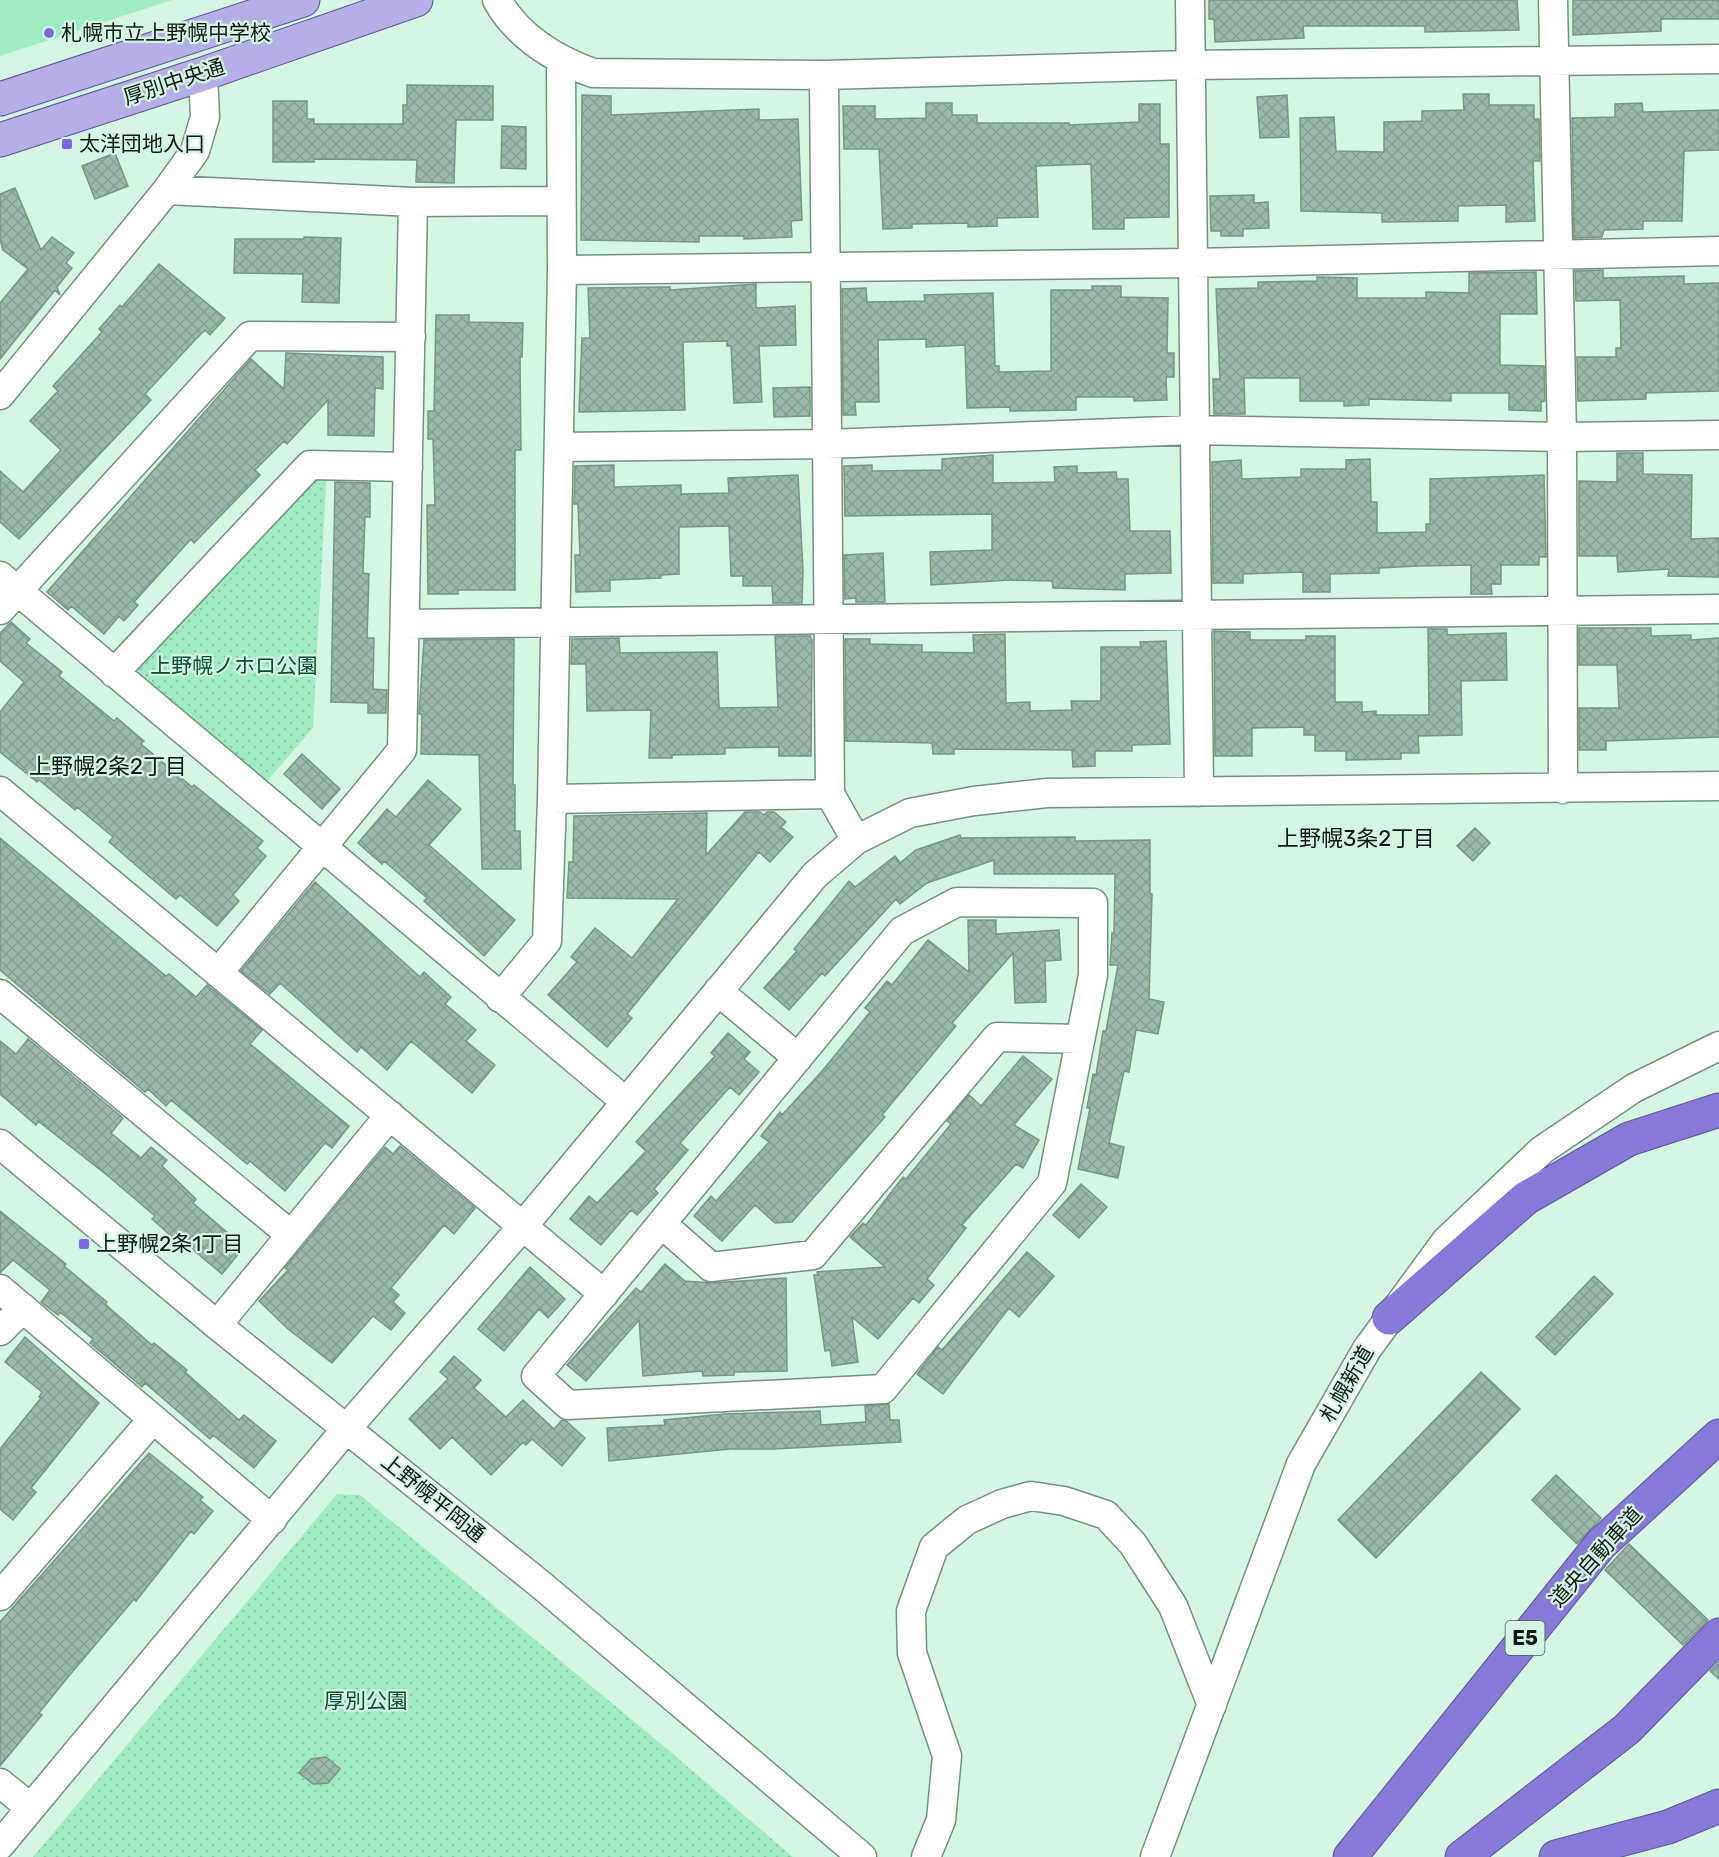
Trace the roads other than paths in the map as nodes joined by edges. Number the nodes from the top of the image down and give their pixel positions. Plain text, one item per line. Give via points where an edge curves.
1 (303, 0) edge
2 (416, 0) edge
3 (497, 0) edge
4 (1190, 0) edge
5 (1553, 0) edge
6 (1719, 59) edge
7 (1554, 60) junction
8 (561, 62) junction
9 (1190, 65) junction
10 (203, 74) junction
11 (824, 75) junction
12 (0, 99) edge
13 (0, 140) edge
14 (167, 190) junction
15 (561, 201) junction
16 (412, 202) junction
17 (1719, 251) edge
18 (1557, 255) junction
19 (1192, 263) junction
20 (826, 267) junction
21 (562, 270) junction
22 (411, 337) junction
23 (6, 378) edge
24 (1193, 430) junction
25 (1719, 435) edge
26 (1562, 436) junction
27 (827, 444) junction
28 (559, 447) junction
29 (408, 467) junction
30 (6, 593) edge
31 (1719, 609) edge
32 (1562, 610) junction
33 (1196, 613) junction
34 (828, 619) junction
35 (556, 622) junction
36 (405, 624) junction
37 (114, 673) junction
38 (1719, 786) edge
39 (1563, 789) junction
40 (0, 791) edge
41 (1199, 792) junction
42 (830, 794) junction
43 (552, 799) junction
44 (855, 840) junction
45 (321, 849) junction
46 (219, 973) junction
47 (718, 991) junction
48 (0, 994) edge
49 (500, 998) junction
50 (1080, 1039) junction
51 (1719, 1046) edge
52 (798, 1058) junction
53 (626, 1102) junction
54 (1719, 1110) edge
55 (390, 1115) junction
56 (0, 1144) edge
57 (662, 1224) junction
58 (523, 1226) junction
59 (291, 1235) junction
60 (0, 1289) edge
61 (604, 1293) junction
62 (22, 1308) junction
63 (1389, 1318) junction
64 (217, 1325) junction
65 (0, 1331) edge
66 (153, 1419) junction
67 (347, 1428) junction
68 (1719, 1436) edge
69 (273, 1520) junction
70 (0, 1596) edge
71 (1719, 1635) edge
72 (1212, 1705) junction
73 (0, 1783) edge
74 (1719, 1806) edge
75 (31, 1808) junction
76 (0, 1845) edge
77 (862, 1857) edge
78 (926, 1857) edge
79 (1155, 1857) edge
80 (1350, 1857) edge
81 (1462, 1857) edge
82 (1557, 1857) edge

1 - 12 main road, 厚別中央通
2 - 10 main road, 厚別中央通
3 - 8 street via 531,40
4 - 9 street
5 - 7 street
6 - 7 street
7 - 9 street
7 - 18 street
8 - 11 street via 593,73
8 - 15 street
9 - 11 street
9 - 19 street
10 - 13 main road, 厚別中央通
10 - 14 street via 205,117 195,151
11 - 20 street
14 - 16 street
14 - 23 street
15 - 16 street
15 - 21 street
16 - 22 street
17 - 18 street
18 - 19 street
18 - 26 street
19 - 20 street
19 - 24 street
20 - 21 street
20 - 27 street
21 - 28 street
22 - 29 street
22 - 30 street via 250,336
24 - 26 street
24 - 27 street
24 - 33 street
25 - 26 street
26 - 32 street
27 - 28 street
27 - 34 street
28 - 35 street
29 - 36 street
29 - 37 street via 310,465
30 - 37 street
31 - 32 street
32 - 33 street
32 - 39 street
33 - 34 street
33 - 41 street
34 - 35 street
34 - 42 street
35 - 36 street
35 - 43 street
36 - 45 street via 402,750
37 - 45 street
38 - 39 street
39 - 41 street
40 - 46 street
41 - 44 street via 1047,793 974,801 910,813
42 - 43 street
42 - 44 street
43 - 49 street via 547,940
44 - 47 street via 815,875
45 - 46 street
45 - 49 street
46 - 55 street
47 - 52 street
47 - 53 street
48 - 59 street
49 - 53 street
50 - 52 street via 1093,975 1093,903 957,902 902,931
50 - 57 street via 997,1037 813,1255 711,1267
50 - 61 street via 1052,1183 883,1389 568,1406 537,1376
51 - 63 street, 札幌新道 via 1634,1088 1542,1150 1446,1241
52 - 57 street
53 - 58 street
54 - 63 highway via 1629,1139 1526,1198
55 - 58 street
55 - 59 street
56 - 64 street, 上野幌平岡通
57 - 61 street
58 - 61 street
58 - 67 street
59 - 64 street
60 - 62 street
62 - 65 street
62 - 66 street
63 - 72 street, 札幌新道 via 1301,1464
64 - 67 street, 上野幌平岡通
66 - 69 street
66 - 70 street
67 - 69 street
67 - 77 street, 上野幌平岡通 via 540,1584
68 - 80 highway, 道央自動車道 / E5 via 1601,1544
69 - 75 street
71 - 81 highway via 1627,1729
72 - 78 street via 1173,1606 1133,1544 1106,1515 1064,1501 1031,1496 968,1520 934,1547 911,1611 912,1653 947,1756 941,1820
72 - 79 street, 札幌新道
73 - 75 street
74 - 82 highway via 1668,1827
75 - 76 street

